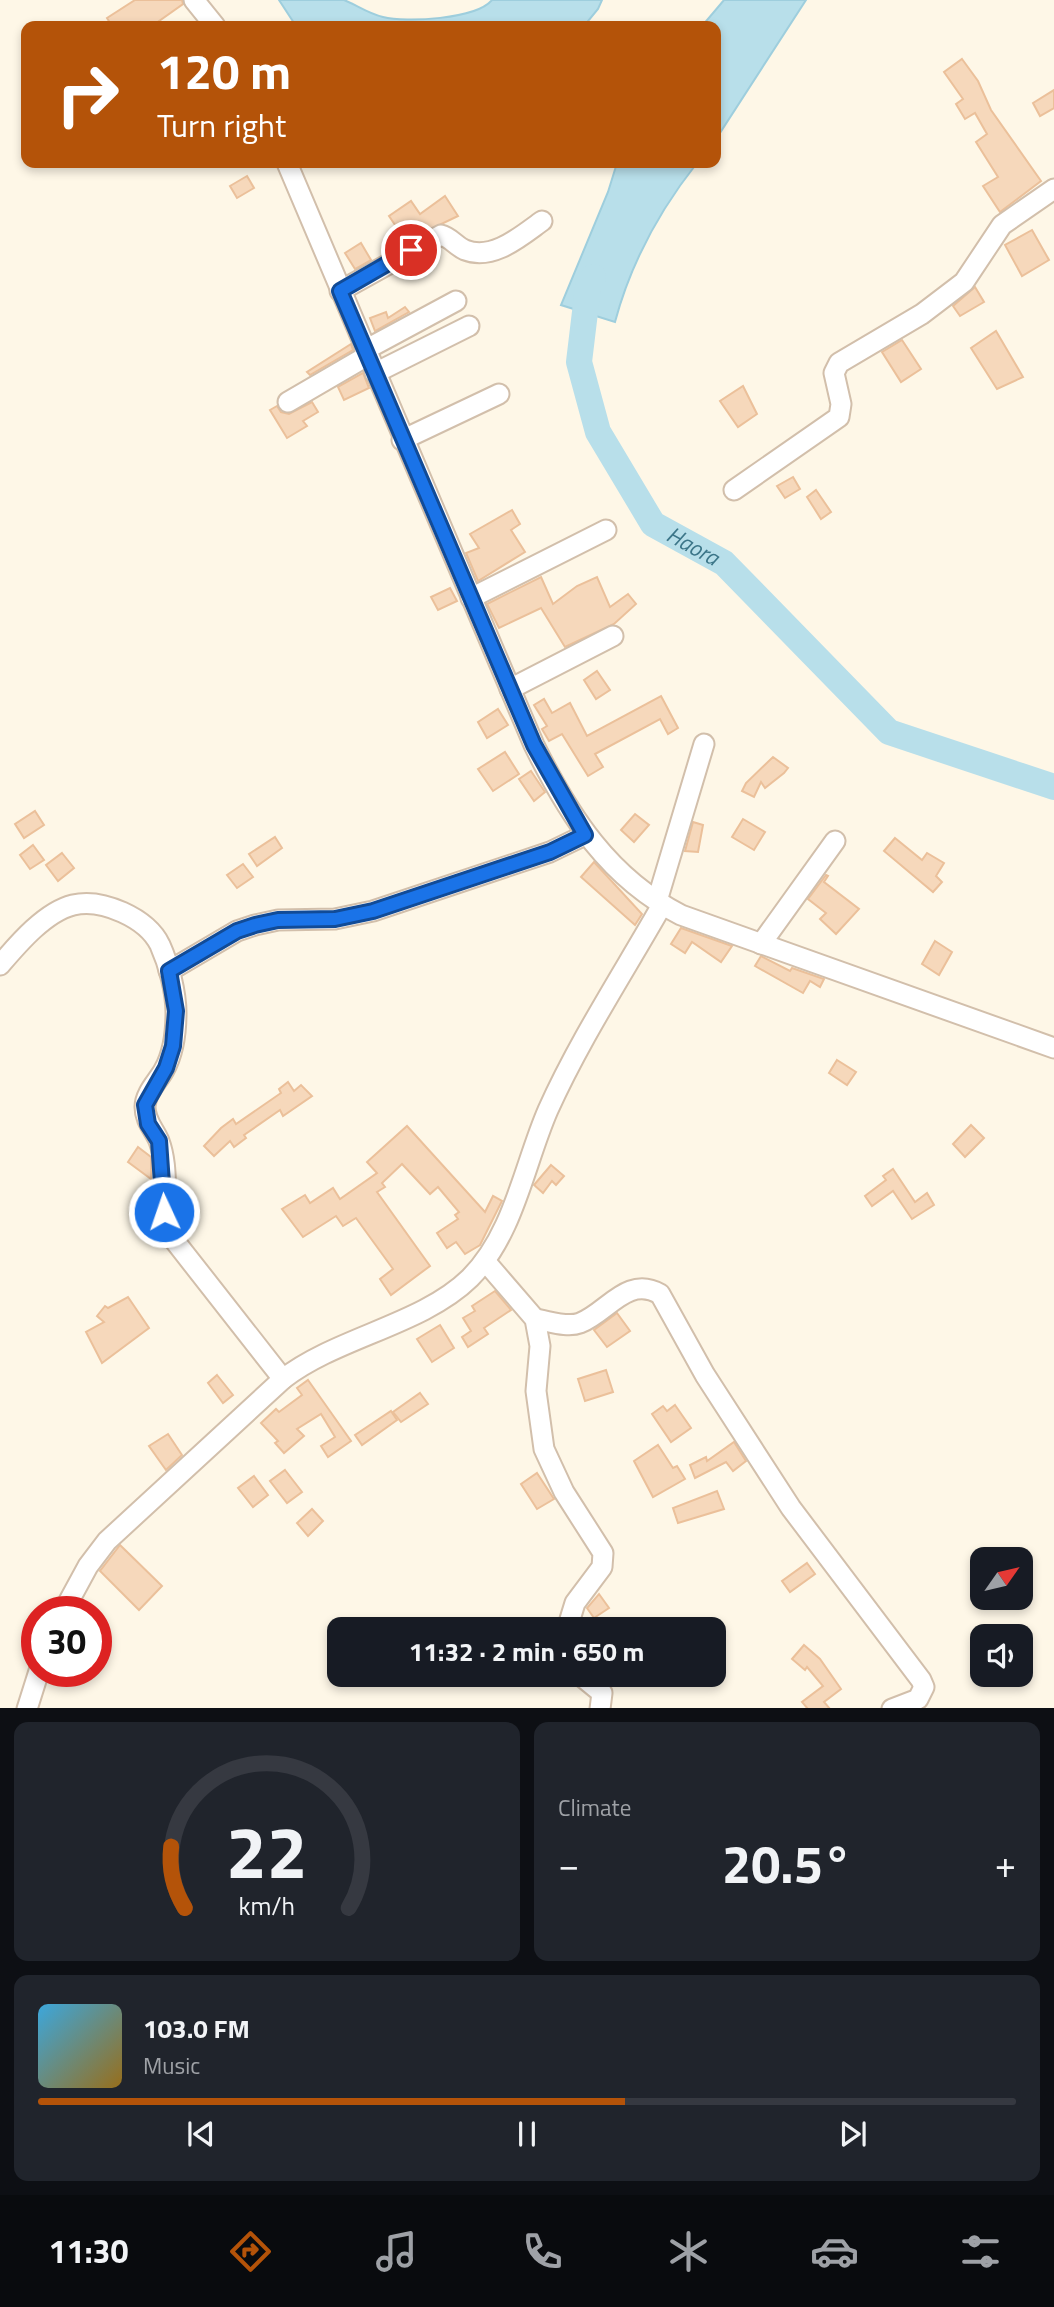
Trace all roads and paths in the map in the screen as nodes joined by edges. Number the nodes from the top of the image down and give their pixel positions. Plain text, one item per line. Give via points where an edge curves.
1 (194, 0) edge
2 (211, 21) edge
3 (289, 168) edge
4 (1054, 189) edge
5 (542, 221) dead end
6 (340, 291) junction
7 (456, 301) dead end
8 (469, 326) dead end
9 (369, 360) junction
10 (499, 394) dead end
11 (288, 402) dead end
12 (402, 440) junction
13 (734, 490) dead end
14 (606, 530) dead end
15 (471, 598) junction
16 (612, 636) dead end
17 (510, 689) junction
18 (704, 744) dead end
19 (585, 835) junction
20 (835, 841) dead end
21 (659, 903) junction
22 (761, 944) junction
23 (0, 965) edge
24 (169, 971) junction
25 (1054, 1048) edge
26 (485, 1261) junction
27 (536, 1319) junction
28 (284, 1379) junction
29 (72, 1596) edge
30 (571, 1617) edge
31 (34, 1687) edge
32 (595, 1687) edge
33 (27, 1708) edge
34 (600, 1708) edge
35 (895, 1708) edge

1 - 2 street
3 - 6 street
4 - 13 street via 1002,225 964,282 922,314 839,363 834,373 839,417
5 - 6 street via 510,244 478,252 441,235
6 - 9 street
7 - 9 street
8 - 9 street
9 - 11 street
9 - 12 street
10 - 12 street
12 - 15 street
14 - 15 street
15 - 17 street
16 - 17 street
17 - 19 street via 549,775
18 - 21 street
19 - 21 street
19 - 24 street via 550,852 373,911 335,919 278,920 246,928
20 - 22 street
21 - 22 street
21 - 26 street via 564,1078 502,1232
22 - 25 street
23 - 24 street via 62,910 74,905 105,905 141,925 159,943
24 - 28 street via 176,1011 173,1046 145,1105 148,1124 159,1141 167,1226
26 - 27 street
26 - 28 street via 450,1293 321,1355
27 - 30 street via 540,1346 536,1391 544,1449 604,1558
27 - 35 street via 580,1323 622,1294 645,1288 660,1294 705,1375 791,1508 921,1680 924,1687 918,1699
28 - 29 street via 107,1541
31 - 33 street
32 - 34 street via 602,1693

